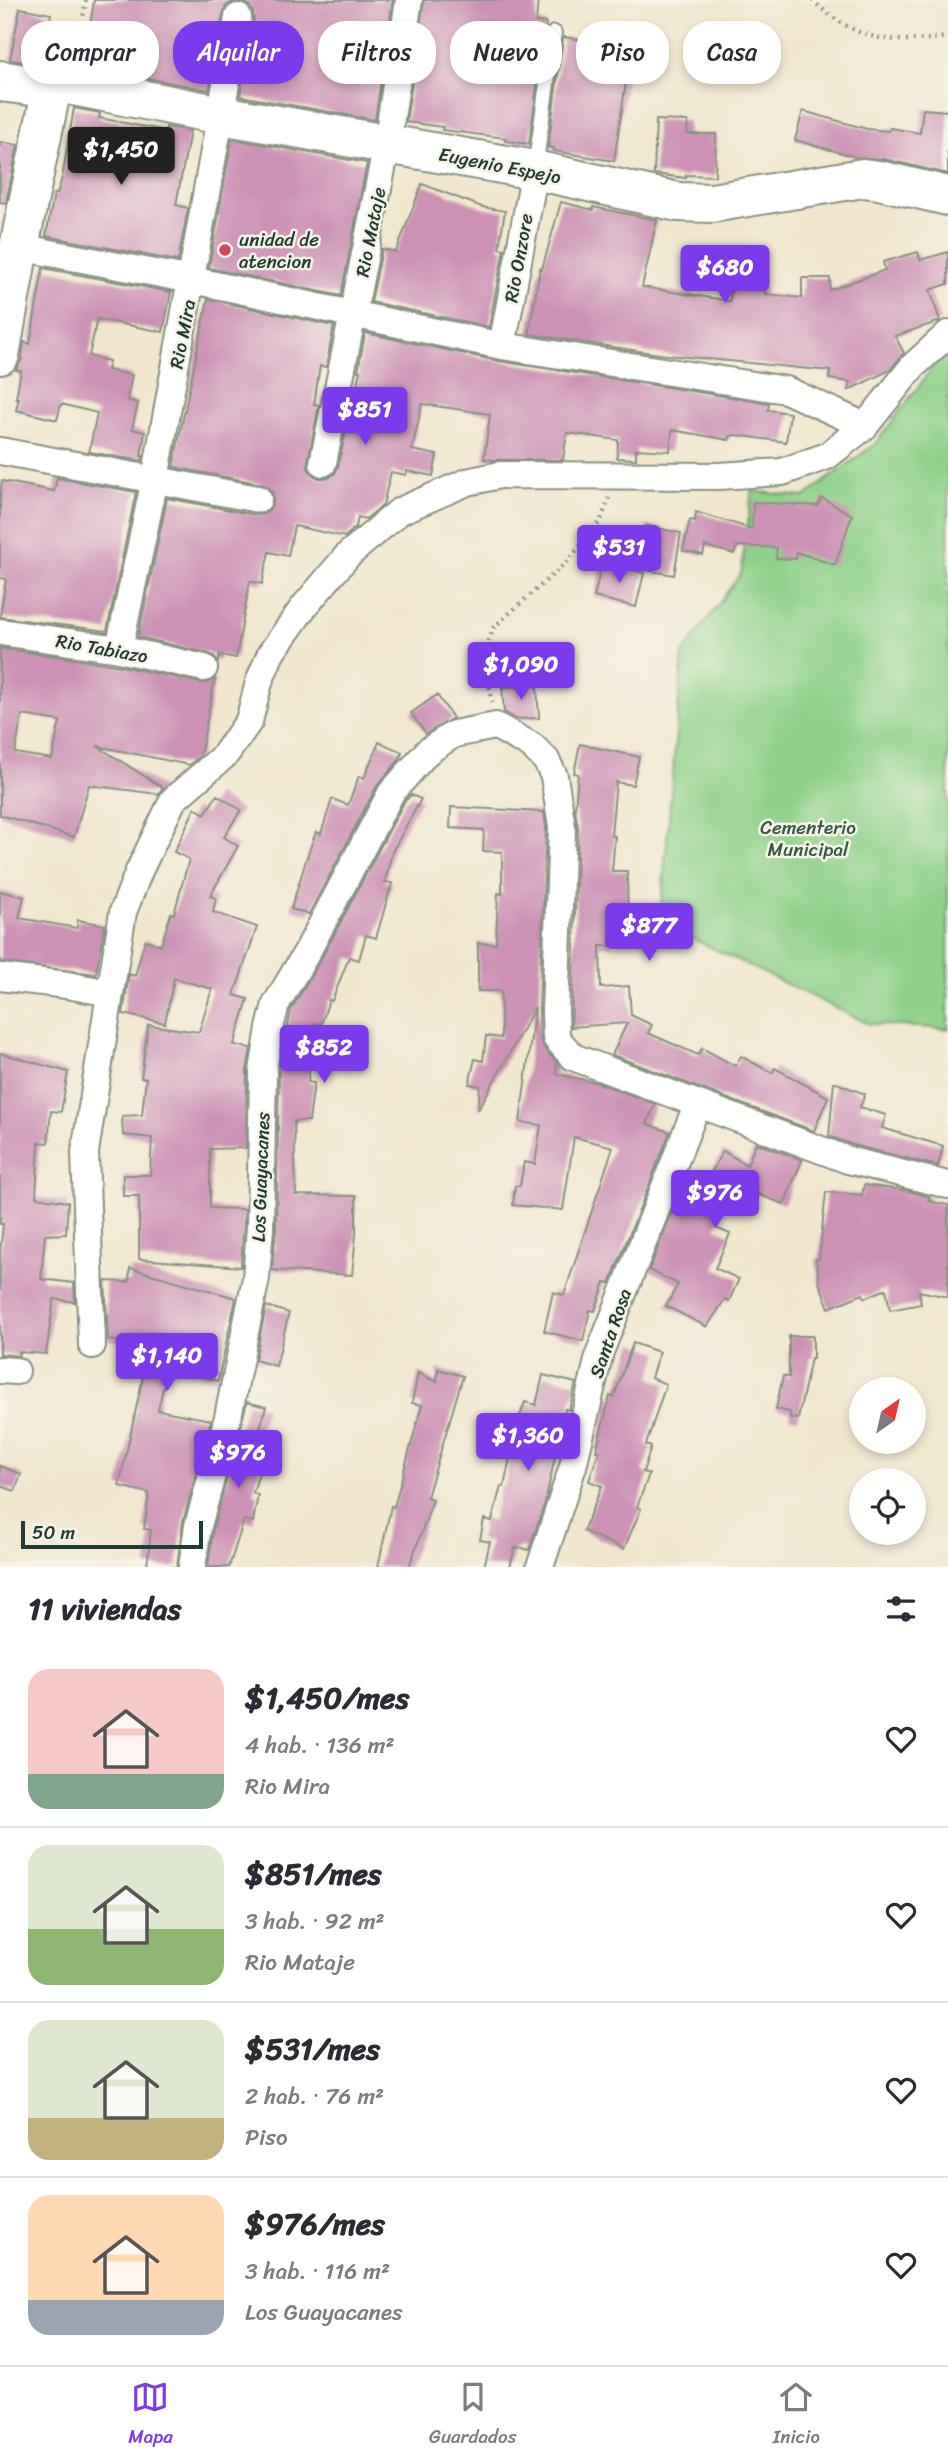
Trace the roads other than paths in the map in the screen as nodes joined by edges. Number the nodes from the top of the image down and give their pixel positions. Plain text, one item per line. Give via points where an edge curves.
1 (409, 0) edge
2 (239, 17) dead end
3 (0, 75) edge
4 (547, 84) edge
5 (58, 89) junction
6 (0, 94) edge
7 (220, 115) junction
8 (387, 144) junction
9 (535, 170) junction
10 (948, 196) edge
11 (19, 247) junction
12 (192, 280) junction
13 (354, 314) junction
14 (948, 334) edge
15 (502, 346) junction
16 (0, 355) edge
17 (865, 426) junction
18 (0, 451) edge
19 (323, 463) dead end
20 (155, 479) junction
21 (258, 499) dead end
22 (0, 632) edge
23 (119, 649) junction
24 (204, 668) dead end
25 (0, 978) edge
26 (110, 993) junction
27 (697, 1105) junction
28 (948, 1185) edge
29 (92, 1345) dead end
30 (192, 1567) edge
31 (540, 1567) edge

1 - 8 street, Rio Mataje
2 - 7 street, Rio Mira
3 - 5 street
4 - 9 lane
5 - 6 lane
5 - 7 street, Eugenio Espejo
5 - 11 street
7 - 8 street, Eugenio Espejo
7 - 12 street, Rio Mira
8 - 9 street, Eugenio Espejo
8 - 13 street, Rio Mataje
9 - 10 street, Eugenio Espejo via 678,202 712,203 863,178
9 - 15 street, Rio Onzore
11 - 12 street
11 - 16 street
12 - 13 street
12 - 20 street, Rio Mira
13 - 15 street
13 - 19 street, Rio Mataje
14 - 17 street via 913,366
15 - 17 street via 786,390
17 - 26 street via 827,456 782,472 500,475 467,482 400,511 348,555 303,608 271,653 249,721 225,755 173,800 123,912
18 - 20 street
20 - 21 street
20 - 23 street, Rio Mira
22 - 23 street, Rio Tabiazo
23 - 24 street, Rio Tabiazo
25 - 26 street
26 - 29 street via 85,1153
27 - 28 street via 848,1160
27 - 30 street, Los Guayacanes via 573,1057 556,1038 562,827 554,776 546,760 532,746 496,726 454,734 428,751 391,793 276,1004 263,1071 256,1278
27 - 31 street, Santa Rosa via 600,1352 573,1466

